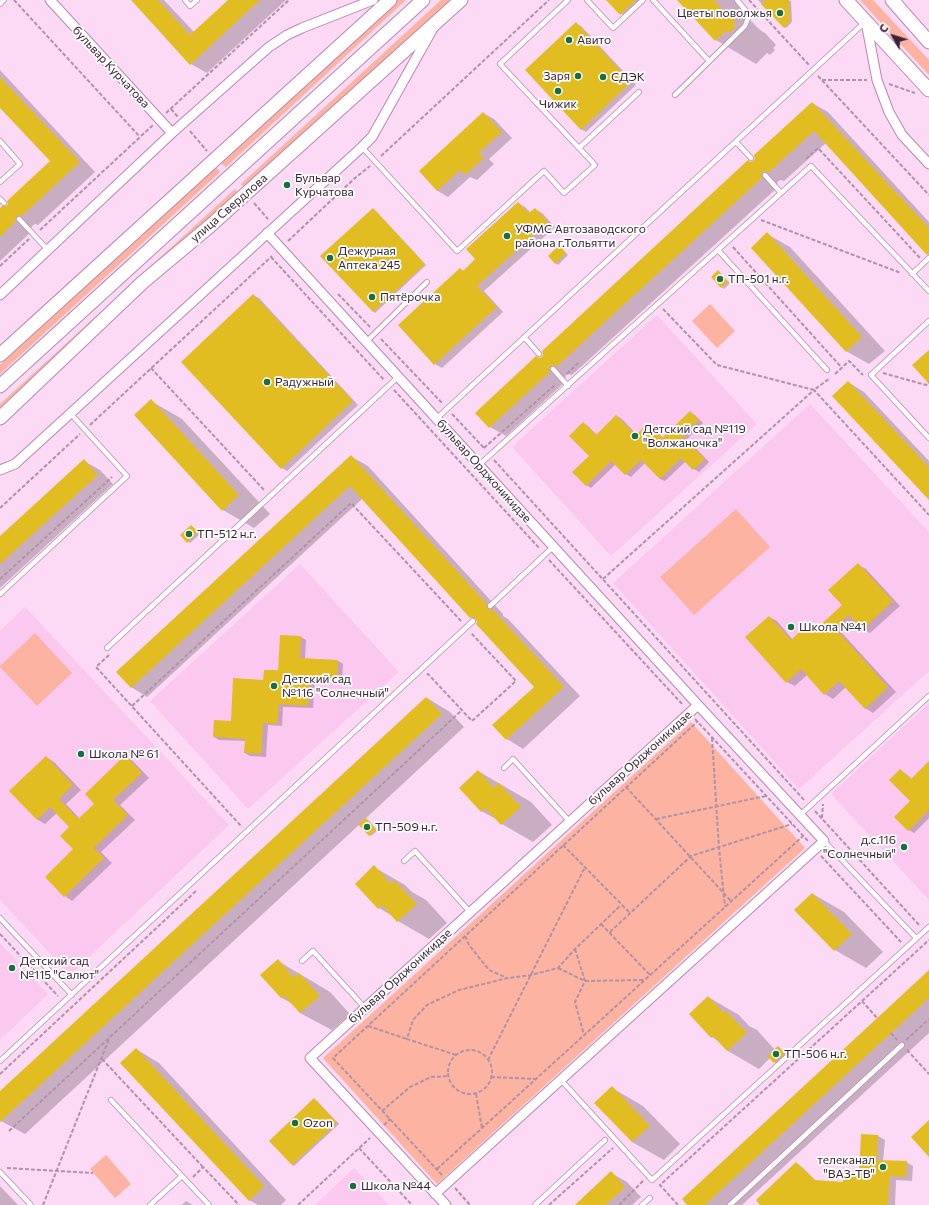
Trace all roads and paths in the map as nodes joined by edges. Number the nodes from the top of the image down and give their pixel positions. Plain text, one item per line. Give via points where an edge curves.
1 (4, 0) edge
2 (14, 0) edge
3 (50, 0) edge
4 (185, 0) edge
5 (197, 0) edge
6 (289, 0) edge
7 (373, 0) edge
8 (390, 0) edge
9 (424, 0) edge
10 (461, 0) edge
11 (568, 0) edge
12 (587, 0) edge
13 (643, 0) edge
14 (653, 0) edge
15 (737, 0) edge
16 (748, 0) edge
17 (846, 0) edge
18 (892, 0) edge
19 (0, 4) edge
20 (866, 21) junction
21 (436, 23) junction
22 (929, 42) edge
23 (709, 61) junction
24 (813, 70) junction
25 (929, 90) edge
26 (639, 92) dead end
27 (675, 95) dead end
28 (159, 119) junction
29 (172, 133) junction
30 (140, 137) junction
31 (0, 141) edge
32 (736, 142) junction
33 (362, 147) junction
34 (579, 148) junction
35 (751, 158) dead end
36 (806, 159) dead end
37 (929, 164) edge
38 (765, 175) dead end
39 (0, 182) edge
40 (781, 193) junction
41 (929, 195) edge
42 (0, 199) edge
43 (4, 204) dead end
44 (754, 217) junction
45 (19, 219) dead end
46 (267, 233) junction
47 (34, 235) junction
48 (728, 241) junction
49 (48, 250) junction
50 (718, 250) junction
51 (929, 258) edge
52 (0, 266) edge
53 (910, 272) junction
54 (426, 282) dead end
55 (929, 292) edge
56 (337, 293) dead end
57 (0, 295) edge
58 (658, 304) junction
59 (929, 321) edge
60 (370, 328) dead end
61 (376, 334) dead end
62 (524, 338) junction
63 (366, 342) junction
64 (539, 354) dead end
65 (0, 355) edge
66 (581, 361) dead end
67 (150, 368) dead end
68 (842, 368) junction
69 (553, 369) dead end
70 (827, 370) dead end
71 (883, 373) dead end
72 (398, 377) junction
73 (866, 378) dead end
74 (562, 379) junction
75 (929, 382) edge
76 (0, 386) edge
77 (568, 386) junction
78 (814, 390) junction
79 (447, 409) junction
80 (70, 413) junction
81 (0, 418) edge
82 (436, 419) junction
83 (929, 438) edge
84 (484, 448) junction
85 (490, 455) junction
86 (479, 465) junction
87 (0, 470) edge
88 (112, 477) dead end
89 (270, 496) dead end
90 (929, 515) edge
91 (554, 547) junction
92 (0, 579) edge
93 (603, 579) junction
94 (0, 594) edge
95 (490, 606) dead end
96 (473, 622) dead end
97 (467, 628) junction
98 (107, 648) dead end
99 (96, 667) dead end
100 (428, 674) dead end
101 (929, 696) edge
102 (698, 705) junction
103 (132, 706) junction
104 (462, 710) junction
105 (698, 721) dead end
106 (712, 737) dead end
107 (504, 768) dead end
108 (626, 787) junction
109 (766, 796) dead end
110 (717, 806) junction
111 (810, 806) junction
112 (800, 815) junction
113 (656, 819) junction
114 (570, 822) junction
115 (792, 824) dead end
116 (812, 828) junction
117 (247, 832) junction
118 (824, 841) junction
119 (563, 845) junction
120 (719, 848) junction
121 (820, 855) dead end
122 (691, 856) junction
123 (404, 861) dead end
124 (585, 867) junction
125 (724, 893) junction
126 (731, 901) junction
127 (621, 905) junction
128 (725, 907) junction
129 (470, 912) junction
130 (630, 914) junction
131 (0, 918) edge
132 (601, 924) junction
133 (929, 927) edge
134 (924, 931) junction
135 (610, 932) junction
136 (0, 934) edge
137 (465, 936) junction
138 (916, 938) junction
139 (929, 940) edge
140 (902, 943) dead end
141 (575, 949) junction
142 (302, 961) dead end
143 (558, 968) junction
144 (531, 975) junction
145 (650, 975) junction
146 (508, 978) junction
147 (644, 980) junction
148 (585, 981) junction
149 (72, 995) junction
150 (862, 1001) junction
151 (64, 1003) junction
152 (365, 1008) junction
153 (69, 1009) dead end
154 (877, 1018) dead end
155 (929, 1019) edge
156 (368, 1026) junction
157 (584, 1034) junction
158 (110, 1037) junction
159 (407, 1039) junction
160 (902, 1044) junction
161 (456, 1055) junction
162 (102, 1059) junction
163 (488, 1060) junction
164 (0, 1061) edge
165 (929, 1074) edge
166 (448, 1076) junction
167 (491, 1077) junction
168 (536, 1079) junction
169 (561, 1080) junction
170 (476, 1093) junction
171 (111, 1100) dead end
172 (382, 1111) junction
173 (390, 1119) junction
174 (482, 1128) junction
175 (9, 1131) dead end
176 (377, 1131) junction
177 (605, 1140) dead end
178 (360, 1148) junction
179 (618, 1153) dead end
180 (7, 1168) dead end
181 (203, 1168) dead end
182 (437, 1169) junction
183 (57, 1171) junction
184 (0, 1172) edge
185 (93, 1173) dead end
186 (182, 1176) junction
187 (639, 1176) dead end
188 (449, 1182) junction
189 (435, 1194) junction
190 (650, 1198) dead end
191 (31, 1205) edge
192 (43, 1205) edge
193 (150, 1205) edge
194 (209, 1205) edge
195 (298, 1205) edge
196 (412, 1205) edge
197 (446, 1205) edge
198 (470, 1205) edge
199 (535, 1205) edge
200 (549, 1205) edge
201 (619, 1205) edge
202 (642, 1205) edge
203 (678, 1205) edge
204 (730, 1205) edge

1 - 19 lane
2 - 30 path
3 - 28 street, бульвар Курчатова
4 - 5 lane via 190,6
6 - 28 path
7 - 29 street via 287,35 269,47
8 - 65 main road
9 - 76 main road, улица Свердлова
10 - 21 main road, улица Свердлова
11 - 34 lane via 500,64
12 - 13 lane via 613,28
14 - 23 lane
15 - 23 lane via 746,11 747,22
16 - 24 path
17 - 20 main road
18 - 22 main road
20 - 24 lane
20 - 25 main road
20 - 37 street via 878,80 889,112 902,135
21 - 33 street via 372,136
21 - 81 main road, улица Свердлова via 143,282
23 - 27 lane
24 - 32 lane
24 - 41 path
26 - 34 lane
28 - 29 street, бульвар Курчатова
28 - 30 path
29 - 49 street
30 - 47 path
31 - 39 lane via 20,164
32 - 35 lane
32 - 62 lane
33 - 34 lane via 457,251 544,171 564,193 595,165
33 - 46 street
36 - 53 path via 818,148 921,259
38 - 40 lane
40 - 44 lane
40 - 53 lane via 811,166
42 - 43 lane
44 - 48 lane
44 - 53 path via 903,274
45 - 47 lane
46 - 63 street, бульвар Орджоникидзе
46 - 80 street
47 - 49 lane
47 - 52 path
48 - 50 lane
48 - 68 path
49 - 57 street
50 - 58 lane
50 - 70 lane
51 - 53 lane
53 - 55 lane
54 - 63 lane
56 - 60 path
58 - 77 lane
58 - 78 path via 717,365
59 - 83 lane via 871,375
61 - 79 path
62 - 64 lane
62 - 79 lane
63 - 72 street, бульвар Орджоникидзе
66 - 74 path
67 - 89 path
68 - 73 path via 849,360
68 - 78 path
69 - 74 lane
71 - 75 path via 926,384
72 - 82 street, бульвар Орджоникидзе
72 - 98 lane
74 - 77 lane
74 - 84 path
77 - 85 lane
78 - 90 path
78 - 93 path
79 - 82 lane
79 - 84 path
80 - 87 street via 15,464
80 - 94 lane via 127,476
82 - 86 street, бульвар Орджоникидзе
84 - 85 path
85 - 86 lane
85 - 93 path
86 - 91 street, бульвар Орджоникидзе
88 - 92 path
91 - 95 lane
91 - 102 street, бульвар Орджоникидзе
93 - 111 path
96 - 97 lane
97 - 103 path via 351,503
97 - 104 path via 516,680 472,721
97 - 117 lane
99 - 103 path
100 - 104 path
101 - 111 lane
102 - 112 street
102 - 114 street, бульвар Орджоникидзе
103 - 117 path
104 - 158 path
105 - 108 path
106 - 110 path
107 - 114 lane via 513,759
108 - 113 path
108 - 119 path
109 - 110 path
110 - 113 path
110 - 120 path
111 - 112 lane
111 - 134 path
112 - 116 street
113 - 122 path
114 - 129 street, бульвар Орджоникидзе
115 - 120 path
116 - 118 street
116 - 126 path
117 - 149 lane
118 - 138 lane
118 - 169 street
119 - 124 path
119 - 137 path
120 - 122 path
120 - 125 path
121 - 140 path
122 - 125 path
122 - 130 path
123 - 129 lane via 415,851
124 - 127 path
124 - 144 path
125 - 126 path
125 - 128 path
126 - 128 path
127 - 130 path
127 - 132 path
128 - 145 path
129 - 152 street, бульвар Орджоникидзе
130 - 135 path
131 - 149 lane
132 - 135 path
132 - 141 path
133 - 134 lane
134 - 138 lane
135 - 145 path
136 - 151 path
137 - 146 path via 489,970
137 - 156 path
138 - 169 lane via 652,1180
139 - 150 path
141 - 143 path
141 - 148 path
142 - 152 lane via 314,952
143 - 144 path
143 - 148 path
144 - 146 path
144 - 163 path
145 - 147 path
146 - 159 path via 459,990 427,1005 414,1020
147 - 148 path
147 - 157 path
148 - 157 path via 575,1002
149 - 151 lane
150 - 154 path
150 - 203 path via 660,1185
151 - 153 path
151 - 164 lane
152 - 176 street, бульвар Орджоникидзе via 310,1058
155 - 160 path
156 - 159 path
156 - 172 path via 333,1058
157 - 168 path
158 - 162 path
158 - 175 path
159 - 161 path
160 - 165 path
160 - 204 lane
161 - 163 path via 463,1051 477,1051
161 - 166 path via 449,1064
162 - 181 path
162 - 183 path
163 - 167 path
166 - 170 path via 456,1089 469,1094
166 - 172 path via 431,1077 410,1087
167 - 168 path
167 - 170 path via 483,1090
168 - 174 path
169 - 188 street
170 - 174 path
171 - 186 lane
172 - 173 path
173 - 176 path
173 - 182 path
174 - 182 path
176 - 178 path
176 - 189 street, бульвар Орджоникидзе
177 - 199 lane
178 - 195 path
178 - 196 path
179 - 200 path via 613,1148
180 - 183 path
182 - 188 path
183 - 185 path
183 - 192 path
184 - 191 lane
186 - 193 lane
186 - 194 lane
187 - 201 path via 644,1182
188 - 189 street
188 - 198 path
189 - 197 street, бульвар Орджоникидзе
190 - 202 lane

